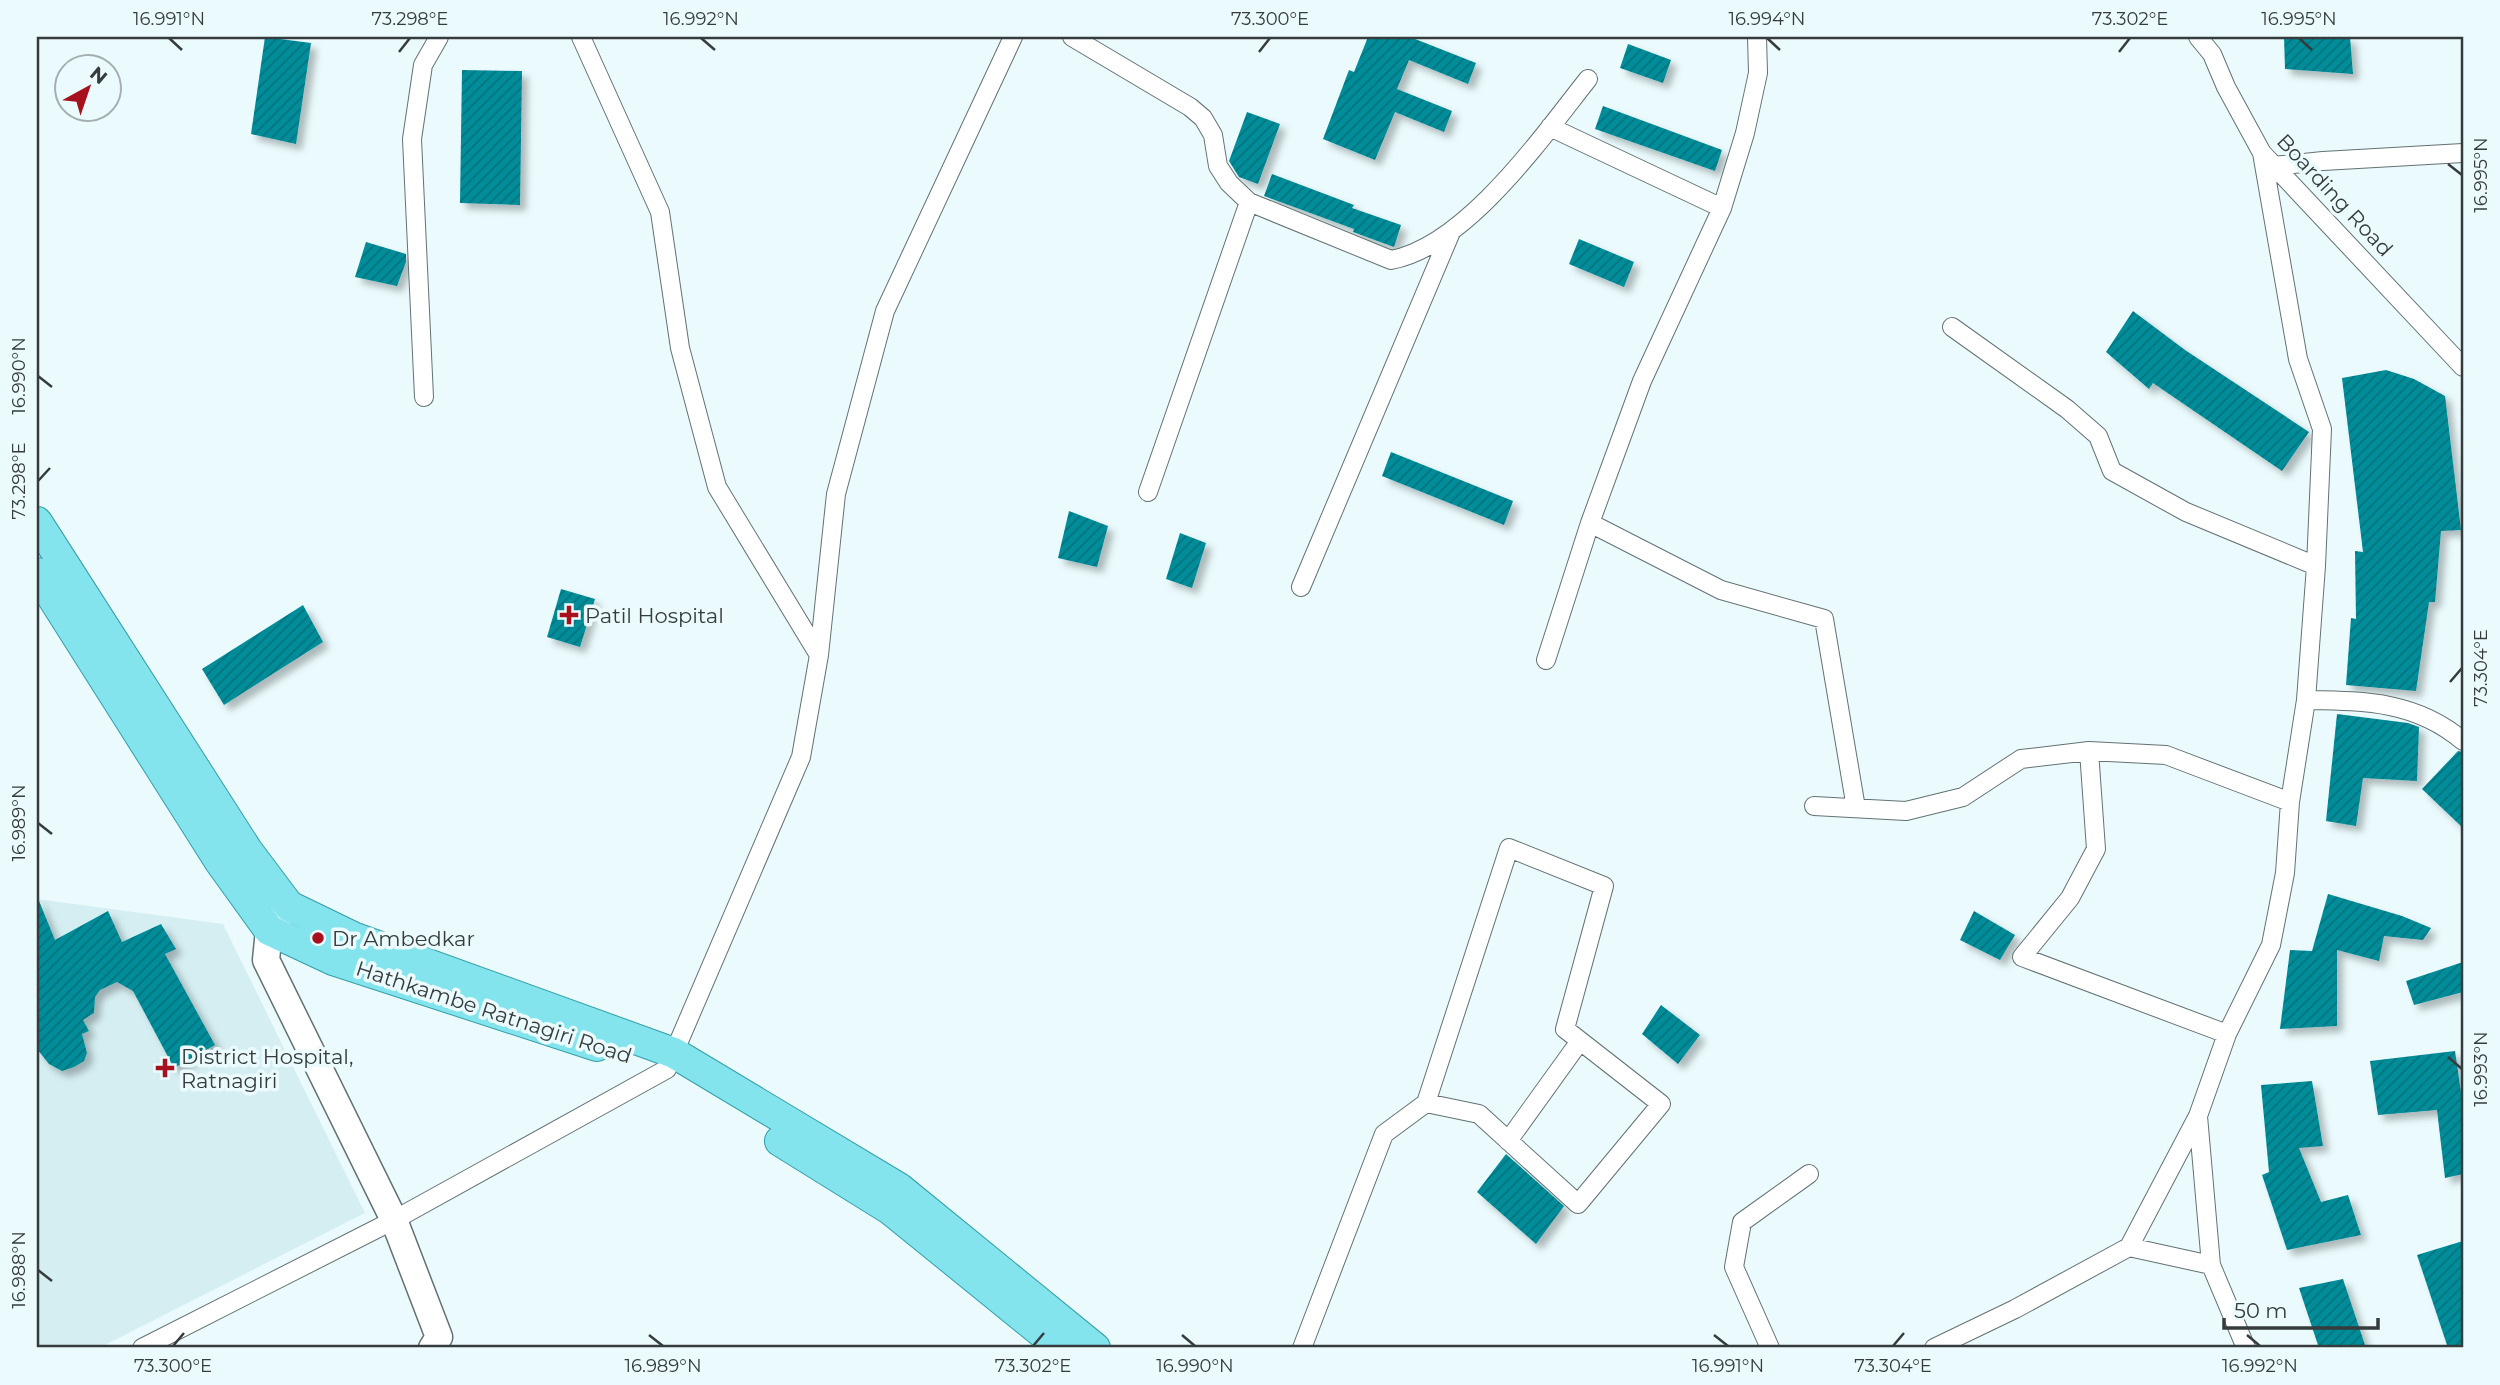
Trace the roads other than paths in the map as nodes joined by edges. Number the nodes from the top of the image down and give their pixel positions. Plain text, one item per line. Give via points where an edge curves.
1 (439, 37) edge
2 (581, 37) edge
3 (1013, 37) edge
4 (1072, 37) edge
5 (1757, 37) edge
6 (2197, 37) edge
7 (1588, 79) dead end
8 (1550, 127) junction
9 (2463, 153) edge
10 (2267, 160) junction
11 (2323, 161) junction
12 (2294, 189) junction
13 (1249, 202) junction
14 (1722, 208) junction
15 (1451, 232) junction
16 (1952, 327) dead end
17 (2463, 367) edge
18 (424, 397) dead end
19 (1148, 492) dead end
20 (37, 522) edge
21 (1590, 523) junction
22 (2316, 566) junction
23 (37, 573) edge
24 (1301, 587) dead end
25 (819, 655) junction
26 (1546, 660) dead end
27 (2306, 700) junction
28 (2463, 741) edge
29 (2089, 751) junction
30 (2290, 802) junction
31 (1814, 806) dead end
32 (1856, 808) junction
33 (289, 906) junction
34 (269, 930) junction
35 (2227, 1034) junction
36 (1580, 1041) junction
37 (670, 1061) junction
38 (1426, 1103) junction
39 (2198, 1116) junction
40 (1508, 1141) junction
41 (1809, 1174) dead end
42 (394, 1220) junction
43 (2129, 1247) junction
44 (2211, 1265) junction
45 (142, 1348) edge
46 (432, 1348) edge
47 (1061, 1348) edge
48 (1095, 1348) edge
49 (1301, 1348) edge
50 (1770, 1348) edge
51 (1934, 1348) edge
52 (2246, 1348) edge

1 - 18 street via 423,65 412,139
2 - 25 street via 660,212 680,348 717,487
3 - 25 street via 885,311 836,495
4 - 13 street via 1203,118 1213,135 1218,166
5 - 14 street via 1758,73
6 - 10 street, Boarding Road via 2212,54
7 - 8 street
8 - 14 street
8 - 15 street via 1507,180
9 - 11 street
10 - 11 street
10 - 12 street, Boarding Road
10 - 22 street via 2298,359 2322,429
11 - 12 street
12 - 17 street, Boarding Road
13 - 15 street via 1391,260 1407,257
13 - 19 street
14 - 21 street via 1642,381
15 - 24 street
16 - 22 street via 2098,436 2112,471 2186,512
20 - 33 main road via 247,850
21 - 26 street
21 - 32 street via 1721,590 1824,619
22 - 27 street
23 - 34 main road, Hathkambe Ratnagiri Road via 220,862
25 - 37 street via 801,757
27 - 28 street via 2408,708
27 - 30 street
29 - 30 street via 2166,755
29 - 32 street via 2021,759 1963,797 1906,811
29 - 35 street via 2096,849 2070,898 2022,957
30 - 35 street via 2285,873 2271,945
31 - 32 street
33 - 34 street
33 - 37 main road via 353,937
34 - 37 main road, Hathkambe Ratnagiri Road via 332,960
34 - 42 street via 266,960
35 - 39 street
36 - 38 street via 1565,1029 1604,886 1509,848
36 - 40 street
36 - 40 street via 1661,1104 1578,1204
37 - 42 street
37 - 47 main road, Hathkambe Ratnagiri Road via 891,1210
37 - 48 main road via 899,1188
38 - 40 street via 1479,1114
38 - 49 street via 1384,1134
39 - 43 street
39 - 44 street
41 - 50 street via 1742,1222 1734,1267
42 - 45 street
42 - 46 street via 439,1337
43 - 44 street
43 - 51 street
44 - 52 street

